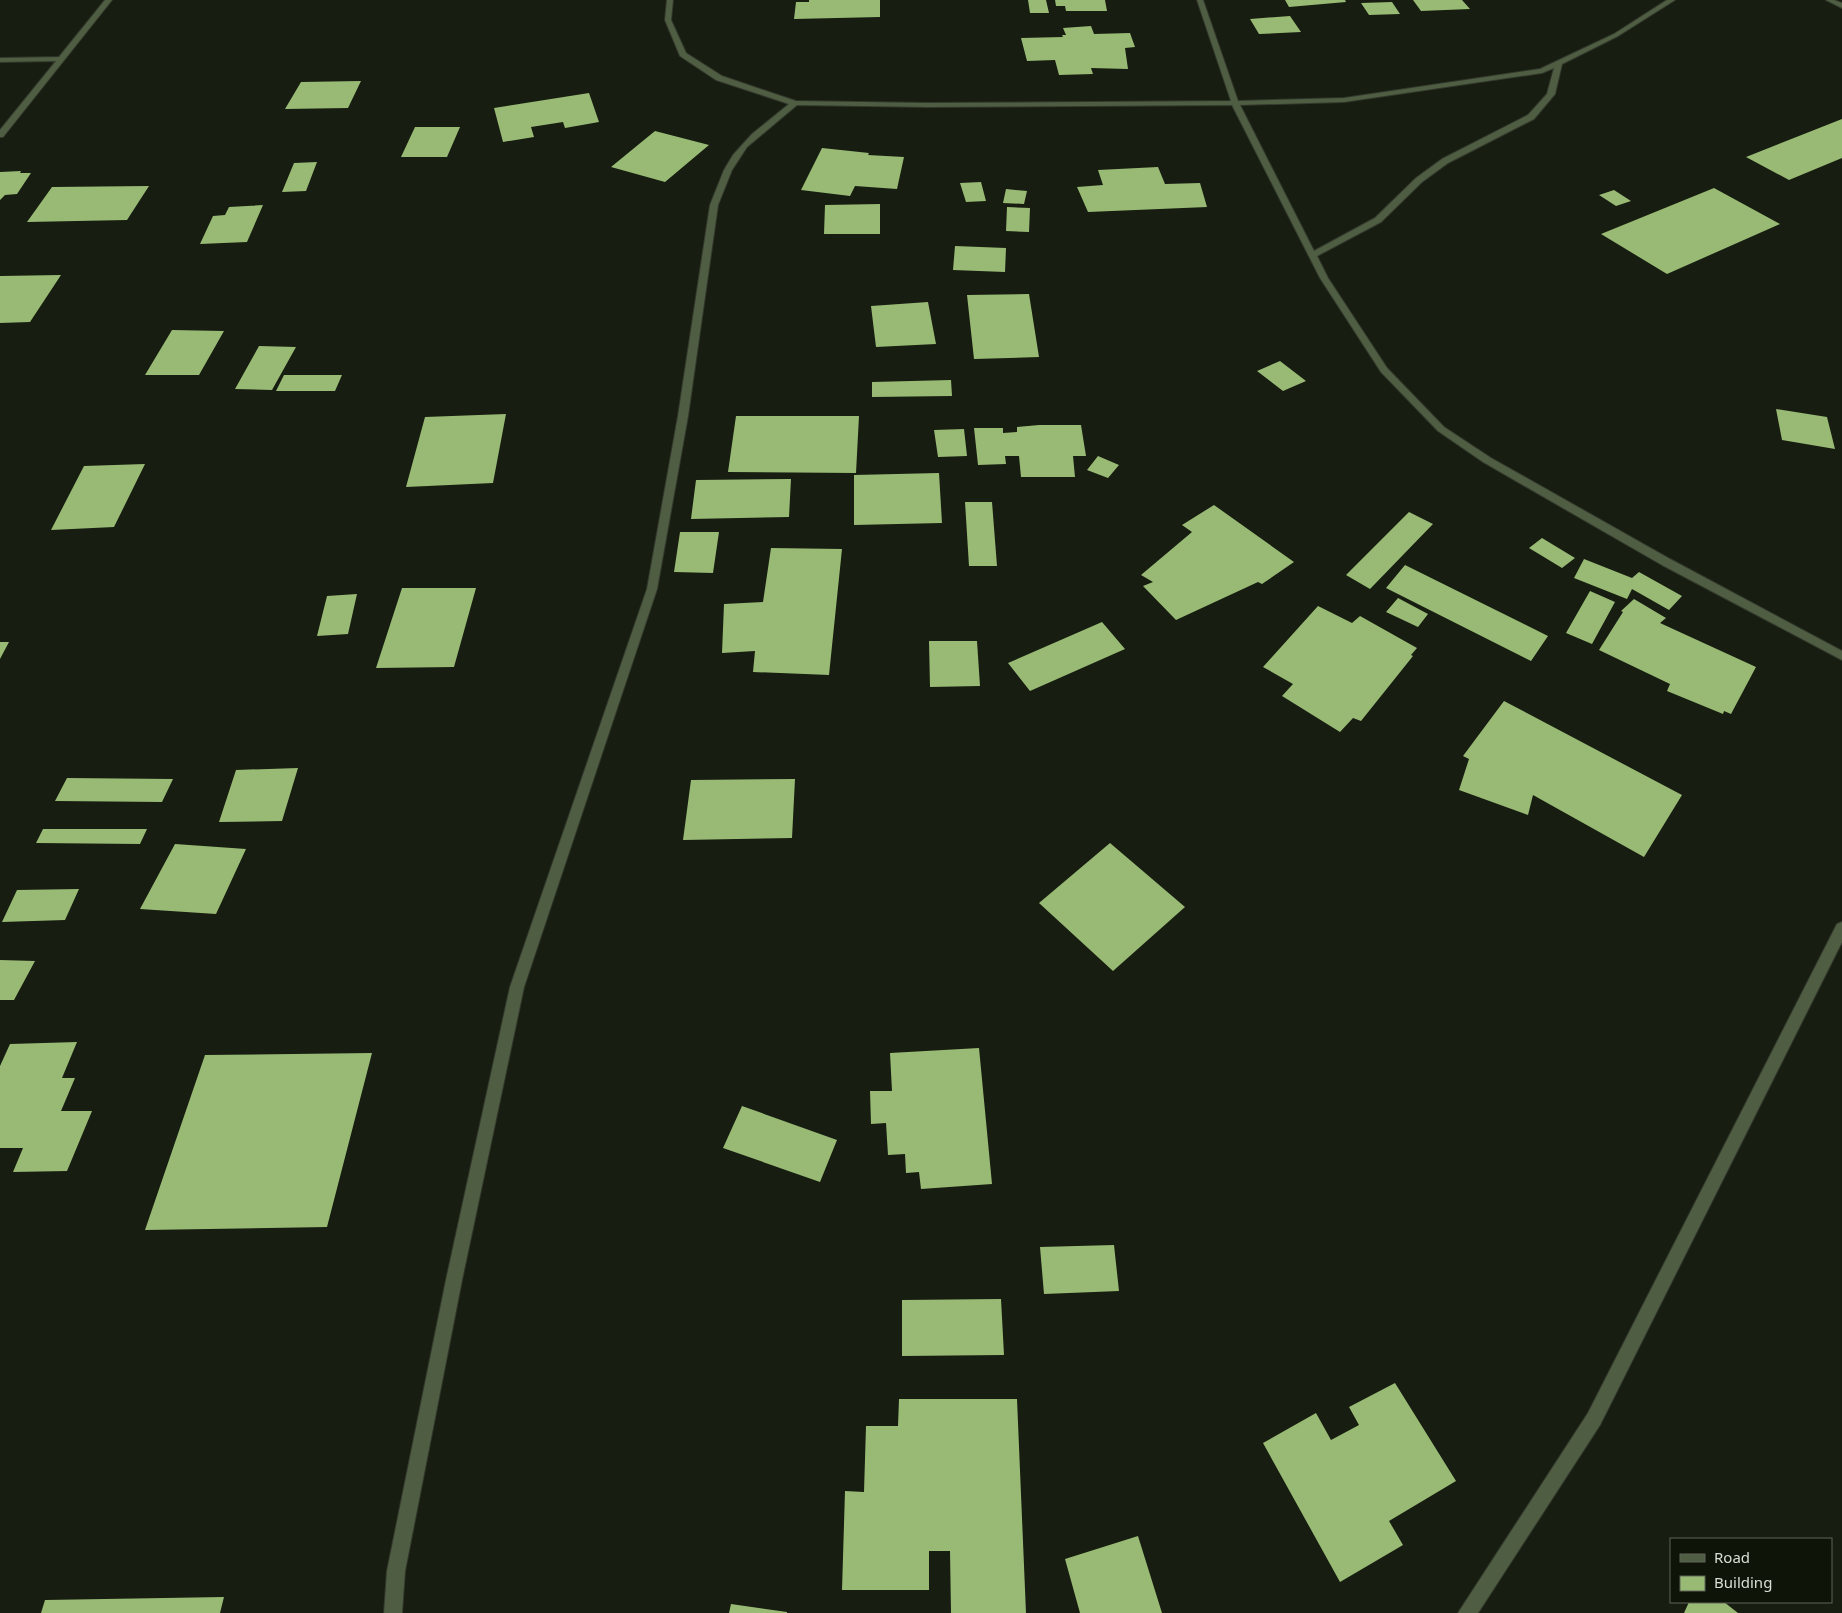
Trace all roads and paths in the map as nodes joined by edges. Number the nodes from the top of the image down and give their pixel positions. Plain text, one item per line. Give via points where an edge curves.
1 (109, 0) edge
2 (670, 0) edge
3 (1200, 0) edge
4 (1672, 0) edge
5 (1829, 0) edge
6 (1842, 6) edge
7 (60, 59) junction
8 (0, 60) edge
9 (1559, 63) junction
10 (795, 102) junction
11 (1235, 103) junction
12 (0, 135) edge
13 (1312, 255) junction
14 (1842, 656) edge
15 (1842, 928) edge
16 (393, 1613) edge
17 (1468, 1613) edge

1 - 7 street
2 - 10 street via 668,20 683,54 719,78
3 - 11 street
4 - 9 street via 1616,35
5 - 6 street
7 - 8 street
7 - 12 street
9 - 11 street via 1542,71 1344,100
9 - 13 street via 1551,94 1530,117 1445,161 1419,180 1378,220
10 - 11 street via 927,105
10 - 16 street via 752,136 734,156 721,180 714,204 683,416 652,589 517,987 398,1561
11 - 13 street
13 - 14 street via 1384,370 1441,429 1487,460 1657,557
15 - 17 street via 1594,1418

